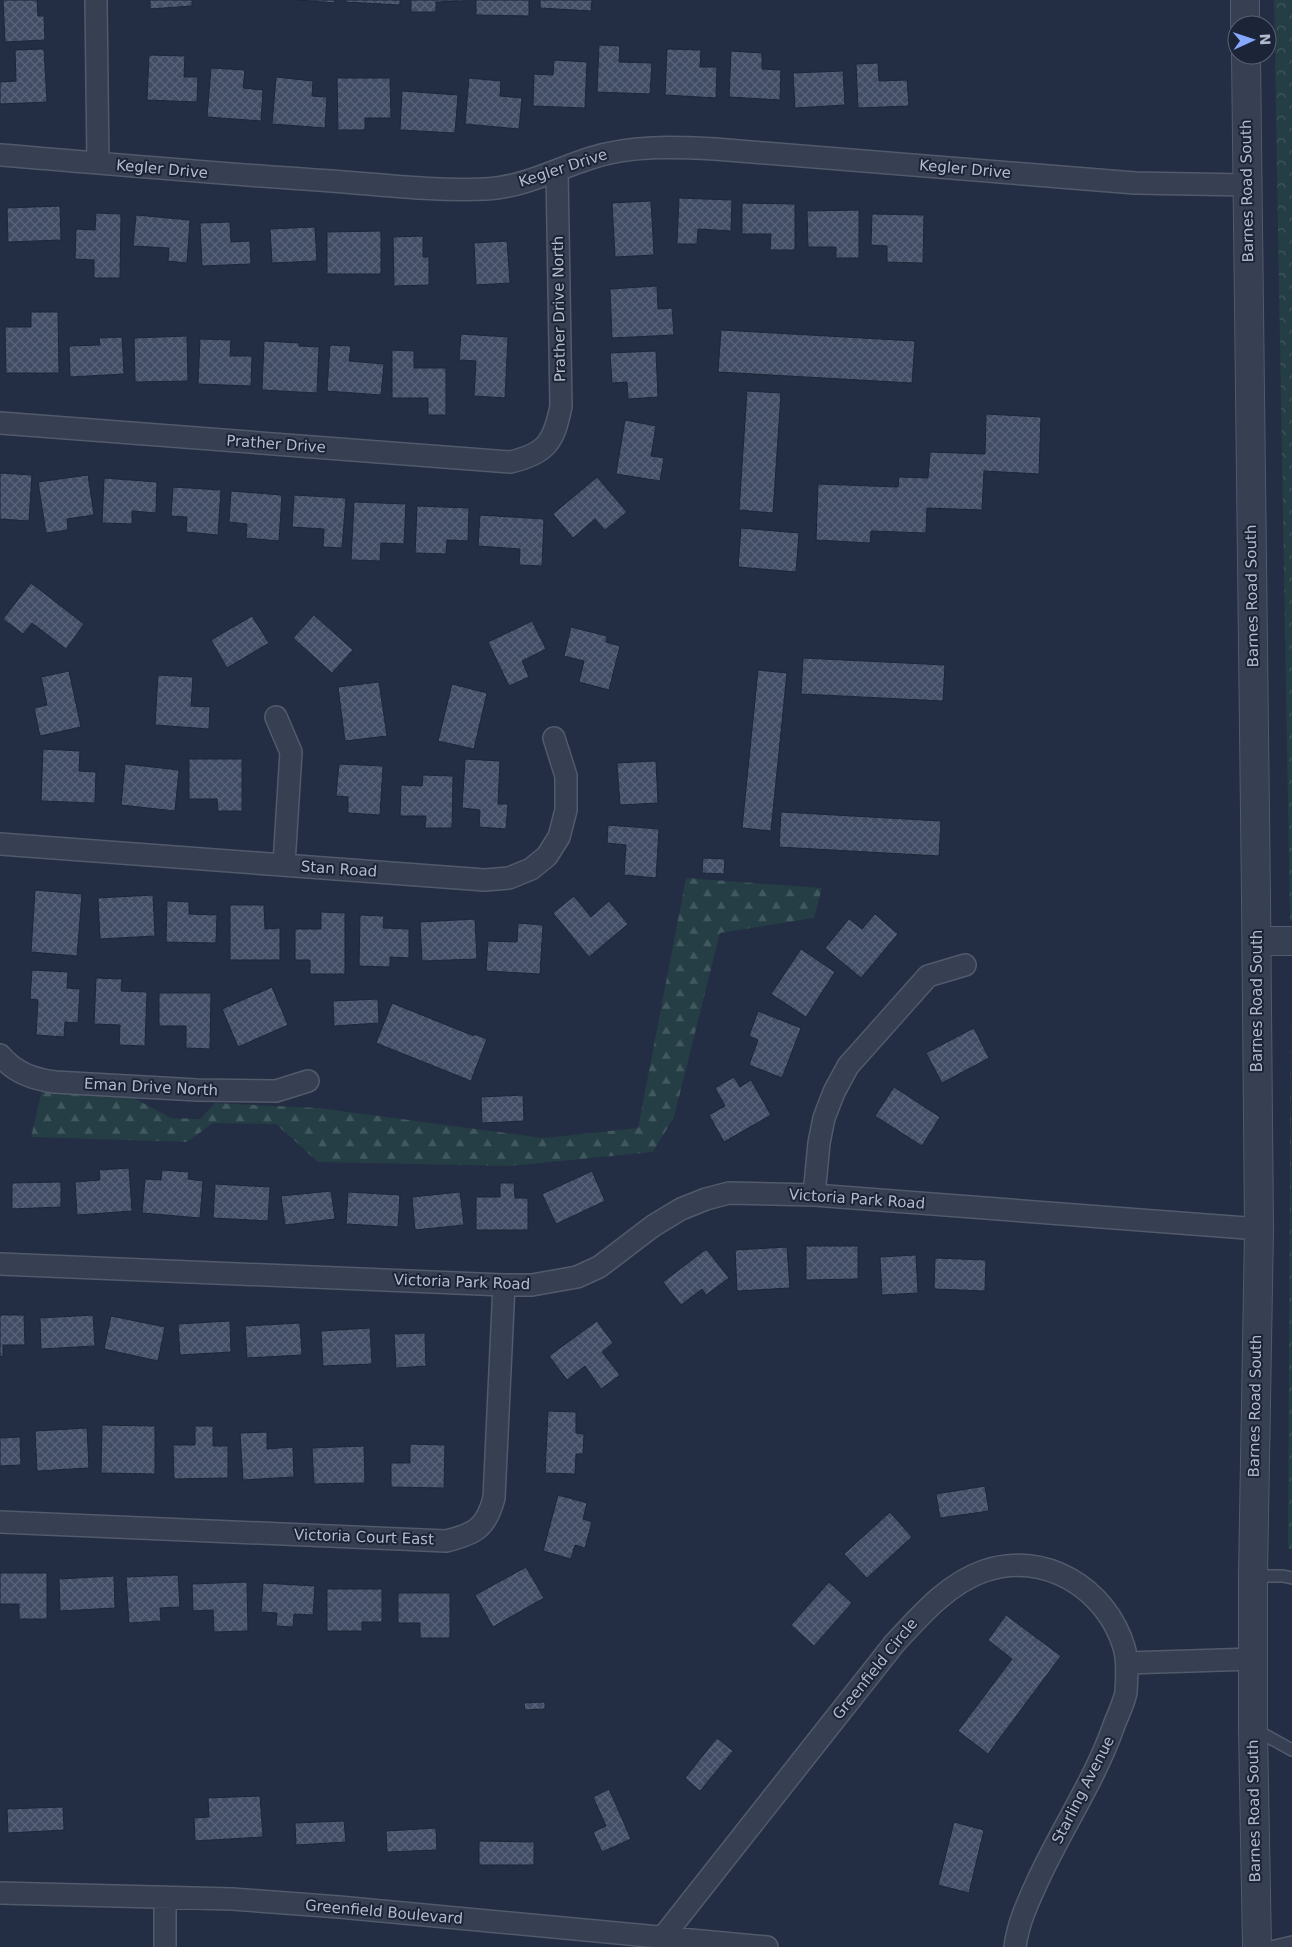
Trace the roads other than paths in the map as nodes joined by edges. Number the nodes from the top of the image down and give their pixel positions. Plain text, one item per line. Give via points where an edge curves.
1 (96, 0) edge
2 (1245, 0) edge
3 (1245, 15) edge
4 (1246, 65) edge
5 (0, 155) edge
6 (98, 163) junction
7 (558, 171) junction
8 (1247, 185) junction
9 (0, 423) edge
10 (547, 444) joint
11 (276, 717) dead end
12 (554, 738) dead end
13 (0, 844) edge
14 (284, 864) junction
15 (1257, 941) junction
16 (1292, 941) edge
17 (965, 965) dead end
18 (0, 1055) edge
19 (308, 1080) dead end
20 (814, 1195) junction
21 (1259, 1229) junction
22 (0, 1264) edge
23 (504, 1285) junction
24 (0, 1522) edge
25 (1253, 1576) junction
26 (1292, 1578) edge
27 (1253, 1659) junction
28 (1127, 1663) junction
29 (1253, 1729) junction
30 (1292, 1750) edge
31 (0, 1893) edge
32 (165, 1896) junction
33 (663, 1938) junction
34 (1292, 1942) edge
35 (165, 1947) edge
36 (767, 1947) edge
37 (1015, 1947) edge
38 (1257, 1947) edge
39 (1271, 1947) edge

1 - 6 street
2 - 3 street
4 - 8 street, Barnes Road South
5 - 6 street, Kegler Drive
6 - 7 street, Kegler Drive via 453,189 488,189
7 - 8 street, Kegler Drive via 614,152 666,147 1135,183
7 - 10 street, Prather Drive North via 561,406 557,426
8 - 15 street, Barnes Road South
9 - 10 street, Prather Drive via 510,462 531,457
11 - 14 street via 291,752
12 - 14 street, Stan Road via 566,776 566,810 559,837 547,856 530,869 508,878 485,880
13 - 14 street, Stan Road
15 - 16 street
15 - 21 street, Barnes Road South
17 - 20 street via 928,976 848,1066 824,1118
18 - 19 street, Eman Drive North via 20,1073 55,1082 276,1091
20 - 21 street, Victoria Park Road
20 - 23 street, Victoria Park Road via 728,1193 706,1199 653,1226 599,1267 585,1273 532,1285
21 - 25 street, Barnes Road South
22 - 23 street, Victoria Park Road
23 - 24 street, Victoria Court East via 494,1498 489,1515 480,1528 468,1536 446,1541
25 - 26 lane
25 - 27 street, Barnes Road South
27 - 28 street
27 - 29 street, Barnes Road South
28 - 33 street, Greenfield Circle via 1121,1640 1102,1608 1085,1589 1067,1576 1030,1566 1006,1566 984,1571 957,1584 922,1613 894,1644
28 - 37 street, Starling Avenue via 1126,1694 1104,1754 1040,1874 1022,1916
29 - 30 lane
29 - 38 street, Barnes Road South
31 - 32 street, Greenfield Boulevard
32 - 33 street, Greenfield Boulevard via 339,1907
32 - 35 street
33 - 36 street, Greenfield Boulevard
34 - 39 lane

